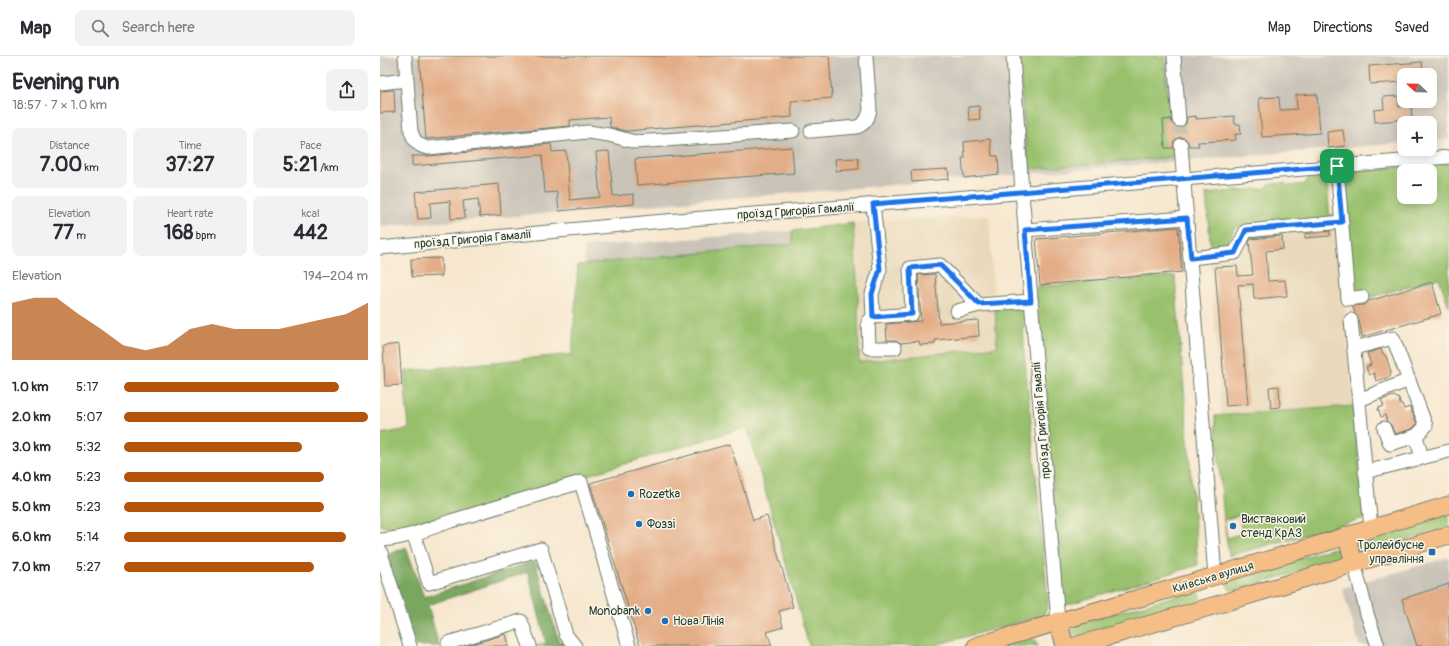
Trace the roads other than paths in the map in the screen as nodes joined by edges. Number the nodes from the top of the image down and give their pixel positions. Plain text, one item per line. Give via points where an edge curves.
1 (405, 56) edge
2 (866, 56) edge
3 (1013, 56) edge
4 (1174, 56) edge
5 (407, 80) junction
6 (380, 83) edge
7 (1179, 120) tunnel mouth
8 (793, 131) dead end
9 (811, 131) dead end
10 (1182, 145) tunnel mouth
11 (1449, 157) edge
12 (1337, 166) junction
13 (1184, 178) junction
14 (1022, 192) junction
15 (873, 204) junction
16 (1187, 218) junction
17 (1342, 222) junction
18 (1025, 230) junction
19 (380, 248) edge
20 (1191, 258) junction
21 (1362, 297) dead end
22 (1031, 301) junction
23 (979, 304) junction
24 (957, 311) dead end
25 (873, 317) junction
26 (1351, 320) dead end
27 (895, 348) dead end
28 (1354, 348) junction
29 (1409, 380) junction
30 (1359, 400) junction
31 (1384, 428) dead end
32 (1416, 436) junction
33 (1449, 451) edge
34 (1422, 458) junction
35 (1365, 472) junction
36 (1449, 505) edge
37 (1371, 528) junction
38 (414, 534) junction
39 (1346, 535) junction
40 (1449, 535) edge
41 (380, 540) edge
42 (380, 550) edge
43 (1354, 562) junction
44 (1215, 576) junction
45 (1223, 603) junction
46 (1058, 621) junction
47 (410, 646) edge
48 (449, 646) edge
49 (530, 646) edge
50 (575, 646) edge
51 (629, 646) edge
52 (976, 646) edge
53 (1065, 646) edge
54 (1075, 646) edge
55 (1378, 646) edge

1 - 5 street
2 - 9 street via 870,110 864,124 857,127
3 - 14 street
4 - 7 street
5 - 6 street
5 - 8 street via 413,138 420,146 428,148 588,132 635,142
10 - 13 street
11 - 12 street
12 - 13 street
12 - 17 street
13 - 14 street
13 - 16 street
14 - 15 street, проїзд Григорія Гамалії
14 - 18 street, проїзд Григорія Гамалії
15 - 19 street, проїзд Григорія Гамалії
15 - 25 street via 880,269 872,294
16 - 18 street
16 - 20 street
17 - 20 street via 1246,230 1235,253
17 - 21 street via 1348,299
18 - 22 street, проїзд Григорія Гамалії
20 - 44 street
22 - 23 street
22 - 46 street, проїзд Григорія Гамалії
23 - 24 street
23 - 25 street via 940,265 910,268 912,314
25 - 27 street via 868,322 869,348
26 - 28 street
28 - 29 street via 1393,338
28 - 30 street
29 - 30 street
29 - 32 street via 1426,426
30 - 35 street
31 - 32 street via 1390,444
32 - 34 street
33 - 34 street
34 - 35 street
35 - 37 street
36 - 37 main road, Київська вулиця
37 - 39 main road, Київська вулиця
38 - 41 street
38 - 50 street via 429,583 541,549 566,635
38 - 51 street via 581,482
39 - 43 main road
39 - 44 main road, Київська вулиця
40 - 43 main road
42 - 47 street
43 - 45 main road
43 - 55 street
44 - 45 main road
44 - 46 main road, Київська вулиця
45 - 54 main road
46 - 52 main road, Київська вулиця
46 - 53 main road
48 - 49 street via 448,643 521,621

